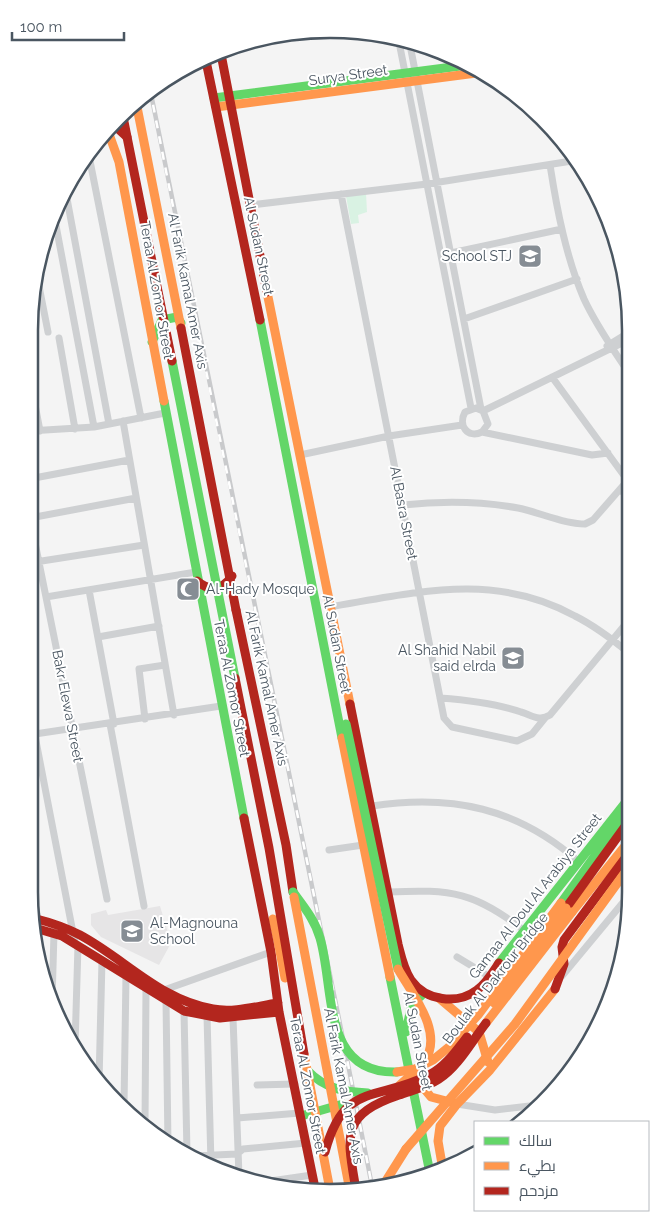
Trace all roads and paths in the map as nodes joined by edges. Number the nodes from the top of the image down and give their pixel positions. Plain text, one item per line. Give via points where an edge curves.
1 (400, 46) edge
2 (410, 49) edge
3 (222, 58) edge
4 (207, 65) edge
5 (457, 67) edge
6 (468, 73) edge
7 (411, 76) junction
8 (230, 100) junction
9 (215, 102) junction
10 (137, 110) edge
11 (124, 122) edge
12 (117, 129) edge
13 (116, 131) edge
14 (110, 137) edge
15 (127, 137) junction
16 (119, 162) junction
17 (568, 162) edge
18 (90, 163) edge
19 (550, 165) junction
20 (436, 182) junction
21 (427, 184) junction
22 (341, 194) junction
23 (68, 200) edge
24 (250, 205) junction
25 (56, 227) edge
26 (562, 229) junction
27 (451, 253) junction
28 (174, 268) dead end
29 (140, 274) junction
30 (577, 279) junction
31 (40, 291) edge
32 (464, 319) junction
33 (187, 331) dead end
34 (48, 332) dead end
35 (59, 338) dead end
36 (622, 338) edge
37 (622, 342) edge
38 (152, 343) junction
39 (611, 347) junction
40 (622, 363) edge
41 (552, 377) junction
42 (471, 408) junction
43 (482, 410) junction
44 (165, 413) junction
45 (141, 418) junction
46 (38, 420) edge
47 (122, 421) junction
48 (109, 424) junction
49 (462, 425) junction
50 (94, 427) junction
51 (75, 429) junction
52 (40, 431) joint
53 (482, 432) junction
54 (390, 436) junction
55 (608, 453) junction
56 (300, 455) junction
57 (288, 457) junction
58 (129, 460) junction
59 (622, 472) edge
60 (38, 476) edge
61 (622, 488) edge
62 (620, 490) joint
63 (136, 498) junction
64 (403, 504) junction
65 (38, 514) edge
66 (144, 545) junction
67 (38, 557) edge
68 (39, 562) junction
69 (233, 575) dead end
70 (196, 577) junction
71 (151, 580) junction
72 (89, 590) junction
73 (420, 592) junction
74 (46, 597) junction
75 (202, 604) junction
76 (239, 606) dead end
77 (329, 607) junction
78 (159, 626) junction
79 (622, 629) edge
80 (98, 636) junction
81 (613, 640) junction
82 (622, 647) edge
83 (166, 665) junction
84 (333, 694) junction
85 (440, 698) junction
86 (221, 706) junction
87 (174, 715) junction
88 (545, 718) junction
89 (145, 719) junction
90 (112, 724) junction
91 (73, 729) junction
92 (38, 734) edge
93 (38, 749) edge
94 (372, 806) junction
95 (622, 807) edge
96 (622, 819) edge
97 (622, 831) edge
98 (363, 844) junction
99 (622, 848) edge
100 (329, 850) dead end
101 (579, 862) junction
102 (622, 864) edge
103 (622, 879) edge
104 (293, 892) junction
105 (389, 892) junction
106 (107, 899) dead end
107 (144, 906) dead end
108 (621, 906) edge
109 (566, 908) junction
110 (273, 919) dead end
111 (39, 923) edge
112 (39, 925) edge
113 (73, 930) junction
114 (526, 932) junction
115 (54, 933) junction
116 (76, 944) junction
117 (270, 952) junction
118 (457, 957) dead end
119 (102, 960) junction
120 (126, 975) junction
121 (562, 976) junction
122 (490, 977) junction
123 (53, 984) edge
124 (416, 986) junction
125 (146, 988) junction
126 (164, 990) junction
127 (426, 993) junction
128 (395, 998) junction
129 (439, 998) junction
130 (166, 1001) junction
131 (279, 1007) junction
132 (184, 1011) junction
133 (207, 1016) junction
134 (233, 1018) junction
135 (75, 1034) edge
136 (405, 1042) junction
137 (409, 1063) junction
138 (490, 1070) junction
139 (99, 1071) edge
140 (295, 1084) junction
141 (257, 1085) dead end
142 (399, 1086) junction
143 (368, 1094) junction
144 (124, 1099) edge
145 (343, 1104) dead end
146 (457, 1104) junction
147 (527, 1106) edge
148 (301, 1115) junction
149 (145, 1117) edge
150 (237, 1118) junction
151 (168, 1135) edge
152 (306, 1143) junction
153 (187, 1146) edge
154 (238, 1154) junction
155 (205, 1155) edge
156 (210, 1155) junction
157 (442, 1161) edge
158 (429, 1166) edge
159 (239, 1169) edge
160 (312, 1175) junction
161 (291, 1178) junction
162 (388, 1178) edge
163 (281, 1179) edge
164 (291, 1181) edge
165 (355, 1182) edge
166 (314, 1183) edge
167 (348, 1183) edge
168 (328, 1184) edge
169 (328, 1184) edge

1 - 7 street
2 - 7 street
3 - 8 main road, Al Sudan Street
4 - 9 main road, Al Sudan Street
5 - 7 main road, Surya Street
6 - 7 main road, Surya Street
7 - 8 main road, Surya Street
7 - 20 street
7 - 21 street
8 - 9 main road, Surya Street
8 - 24 main road, Al Sudan Street
9 - 57 main road, Al Sudan Street
10 - 104 main road, Al Farik Kamal Amer Axis, bridge
11 - 15 main road, bridge
12 - 15 main road
13 - 16 main road
14 - 16 main road, Teraa Al Zomor Street
15 - 168 main road, bridge via 269,848
16 - 29 main road, Teraa Al Zomor Street
17 - 19 street
18 - 45 street
19 - 20 street
19 - 26 street
20 - 21 street
20 - 27 street
21 - 22 street
21 - 42 street
22 - 24 street
22 - 54 street, Al Basra Street
23 - 48 street
24 - 56 main road, Al Sudan Street
25 - 50 street
26 - 27 street
26 - 30 street
27 - 32 street
28 - 29 main road via 164,288 148,283
29 - 38 main road, Teraa Al Zomor Street
30 - 32 street
30 - 39 street
31 - 34 street
32 - 43 street
33 - 38 main road via 177,318 168,316 158,325
35 - 51 street
36 - 39 street
37 - 39 street
38 - 44 main road, Teraa Al Zomor Street
39 - 40 street
39 - 41 street
41 - 43 street
41 - 55 street
42 - 43 street
42 - 49 street via 465,412
43 - 53 street via 488,424
44 - 45 street
44 - 70 main road, Teraa Al Zomor Street
45 - 47 street
46 - 52 street
47 - 48 street
47 - 58 street
48 - 50 street
49 - 53 street via 468,432
49 - 54 street
50 - 51 street
51 - 52 street
53 - 55 street via 592,454
54 - 56 street
54 - 64 street, Al Basra Street
55 - 59 street
56 - 57 main road
56 - 77 main road, Al Sudan Street
57 - 84 main road, Al Sudan Street
58 - 60 street
58 - 63 street
61 - 62 street
62 - 64 street via 593,520 584,524 490,504
63 - 65 street
63 - 66 street
64 - 73 street, Al Basra Street
66 - 68 street
66 - 71 street
67 - 68 street, Bakr Elewa Street
68 - 74 street, Bakr Elewa Street
69 - 70 main road via 225,585 217,588 208,588
70 - 71 street
70 - 75 main road, Teraa Al Zomor Street
71 - 72 street
71 - 78 street
72 - 74 street
72 - 80 street
73 - 77 street
73 - 81 street via 465,588 510,592 568,612
73 - 85 street, Al Basra Street
74 - 91 street, Bakr Elewa Street
75 - 76 main road via 221,596 230,598
75 - 86 main road, Teraa Al Zomor Street
77 - 94 main road, Al Sudan Street
78 - 80 street
78 - 83 street
79 - 81 street, Al Basra Street
80 - 90 street
81 - 82 street
81 - 88 street, Al Basra Street
83 - 87 street
83 - 89 street via 139,669
84 - 98 main road, Al Sudan Street
84 - 142 main road, bridge via 341,706 346,724 397,967 431,1029 425,1060
85 - 88 street via 488,704
85 - 88 street, Al Basra Street via 444,718 452,727 513,741 528,737
86 - 87 street
86 - 117 main road, Teraa Al Zomor Street
87 - 89 street
89 - 90 street
90 - 91 street
90 - 107 street
91 - 92 street
91 - 106 street, Bakr Elewa Street
93 - 113 street
94 - 101 street via 426,802 460,804 493,811 534,828
94 - 105 main road, Al Sudan Street
95 - 101 main road, Gamaa Al Doul Al Arabiya Street
96 - 109 main road
97 - 109 main road, Boulak Al Dakrour Bridge
98 - 100 street
98 - 128 main road, Al Sudan Street
99 - 109 main road, Boulak Al Dakrour Bridge
101 - 114 main road, Gamaa Al Doul Al Arabiya Street
102 - 121 main road via 564,940
103 - 162 main road, bridge via 515,1024 406,1149
104 - 109 main road, bridge via 318,932 342,1043 363,1066 388,1073 420,1066 455,1043
104 - 167 main road, Al Farik Kamal Amer Axis, bridge
105 - 114 street via 433,890 457,893 488,905
105 - 124 main road, Al Sudan Street via 401,955
108 - 121 street
109 - 142 main road, Boulak Al Dakrour Bridge, bridge via 450,1058 430,1075
109 - 165 main road, Boulak Al Dakrour Bridge, bridge via 448,1072 429,1086 370,1105 356,1118 349,1138
110 - 143 main road, bridge via 308,1070 326,1086
111 - 113 main road
112 - 115 main road
113 - 116 street
113 - 126 main road
114 - 122 main road, Gamaa Al Doul Al Arabiya Street
115 - 116 main road
115 - 123 street
116 - 119 main road
116 - 135 street
117 - 126 street
117 - 131 main road, Teraa Al Zomor Street
118 - 122 street
119 - 120 main road
119 - 139 street
120 - 125 main road
120 - 144 street
121 - 138 main road via 550,996
122 - 129 main road, Gamaa Al Doul Al Arabiya Street via 479,990 467,997
124 - 127 main road, Al Sudan Street
124 - 128 main road via 409,998
125 - 130 main road
125 - 149 street
126 - 131 main road via 187,1003 215,1010
127 - 129 main road, Gamaa Al Doul Al Arabiya Street
127 - 136 main road via 412,1004
128 - 136 main road, Al Sudan Street
129 - 138 main road via 479,1032
130 - 132 main road
130 - 151 street
131 - 134 main road
131 - 140 main road, Teraa Al Zomor Street
132 - 133 main road
132 - 153 street
133 - 134 main road
133 - 156 street
134 - 150 street
136 - 137 main road, Al Sudan Street
137 - 146 main road via 431,1097
137 - 158 main road, Al Sudan Street
138 - 146 main road
140 - 141 street via 283,1087
140 - 148 main road, Teraa Al Zomor Street
142 - 143 main road, Boulak Al Dakrour Bridge, bridge
143 - 169 main road, Boulak Al Dakrour Bridge, bridge via 344,1110 331,1128 324,1154
145 - 148 main road
146 - 147 street via 495,1110
146 - 157 main road via 438,1131
148 - 150 street
148 - 152 main road, Teraa Al Zomor Street
150 - 154 street
152 - 154 street via 243,1149
152 - 160 main road, Teraa Al Zomor Street
154 - 156 street
154 - 159 street
155 - 156 street
160 - 161 street
160 - 166 main road, Teraa Al Zomor Street
161 - 163 street
161 - 164 street

